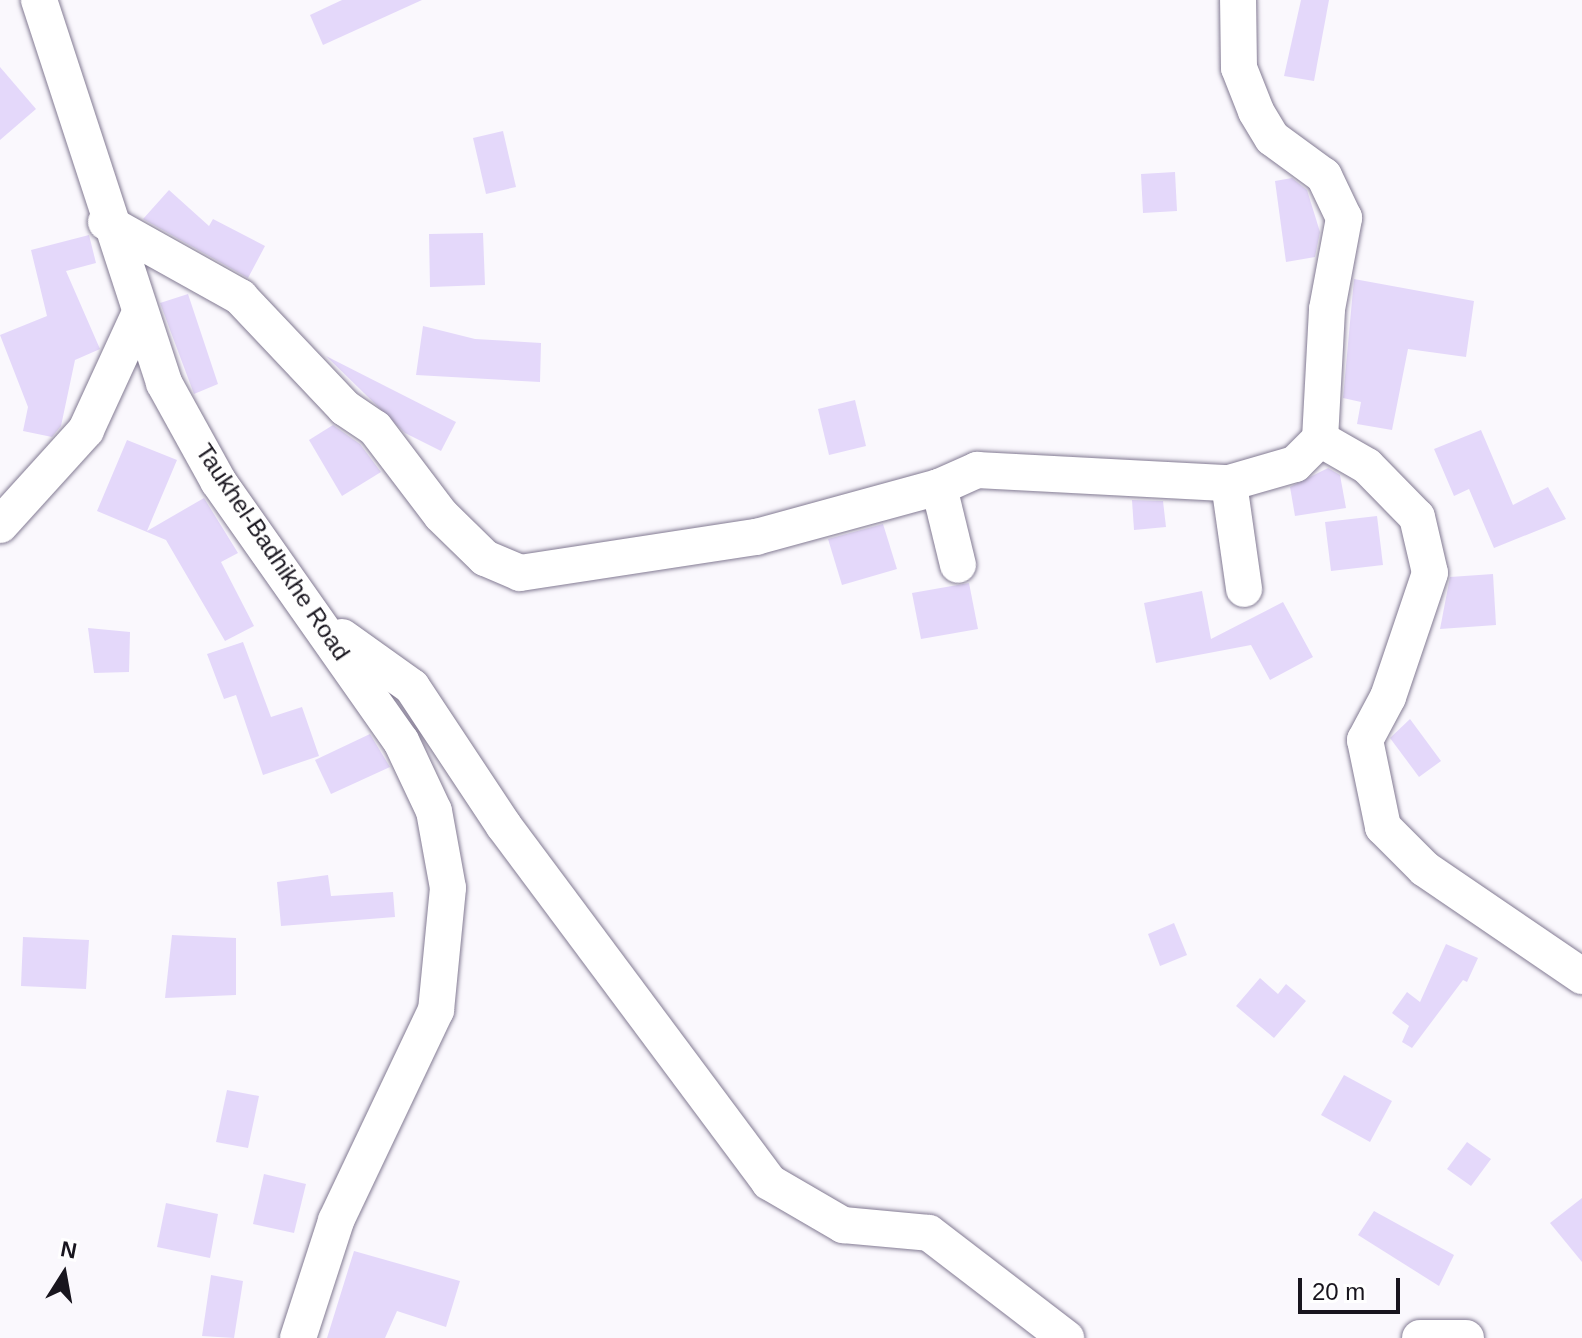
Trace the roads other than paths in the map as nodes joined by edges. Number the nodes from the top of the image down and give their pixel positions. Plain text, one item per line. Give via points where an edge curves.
1 (39, 0) edge
2 (1238, 0) edge
3 (106, 222) junction
4 (139, 315) junction
5 (1320, 439) junction
6 (1229, 483) junction
7 (939, 487) junction
8 (0, 525) edge
9 (958, 565) dead end
10 (1244, 589) dead end
11 (315, 618) junction
12 (1582, 976) edge
13 (298, 1338) edge
14 (1066, 1338) edge
15 (1420, 1338) edge
16 (1466, 1338) edge

1 - 3 street, Taukhel-Badhikhe Road
2 - 5 street via 1239,68 1256,111 1272,138 1324,176 1344,218 1327,309
3 - 4 street, Taukhel-Badhikhe Road
3 - 7 street via 240,297 345,408 375,428 441,515 485,558 520,573 756,537
4 - 8 street via 86,430
4 - 11 street, Taukhel-Badhikhe Road via 164,383 218,481
5 - 6 street via 1295,464
5 - 12 street via 1367,466 1417,517 1430,573 1388,697 1365,740 1383,827 1425,869
6 - 7 street via 977,470
6 - 10 street
7 - 9 street
11 - 13 street, Taukhel-Badhikhe Road via 401,741 434,811 448,888 436,1010 336,1221
11 - 14 street via 412,687 504,826 769,1182 843,1225 929,1233
15 - 16 street

